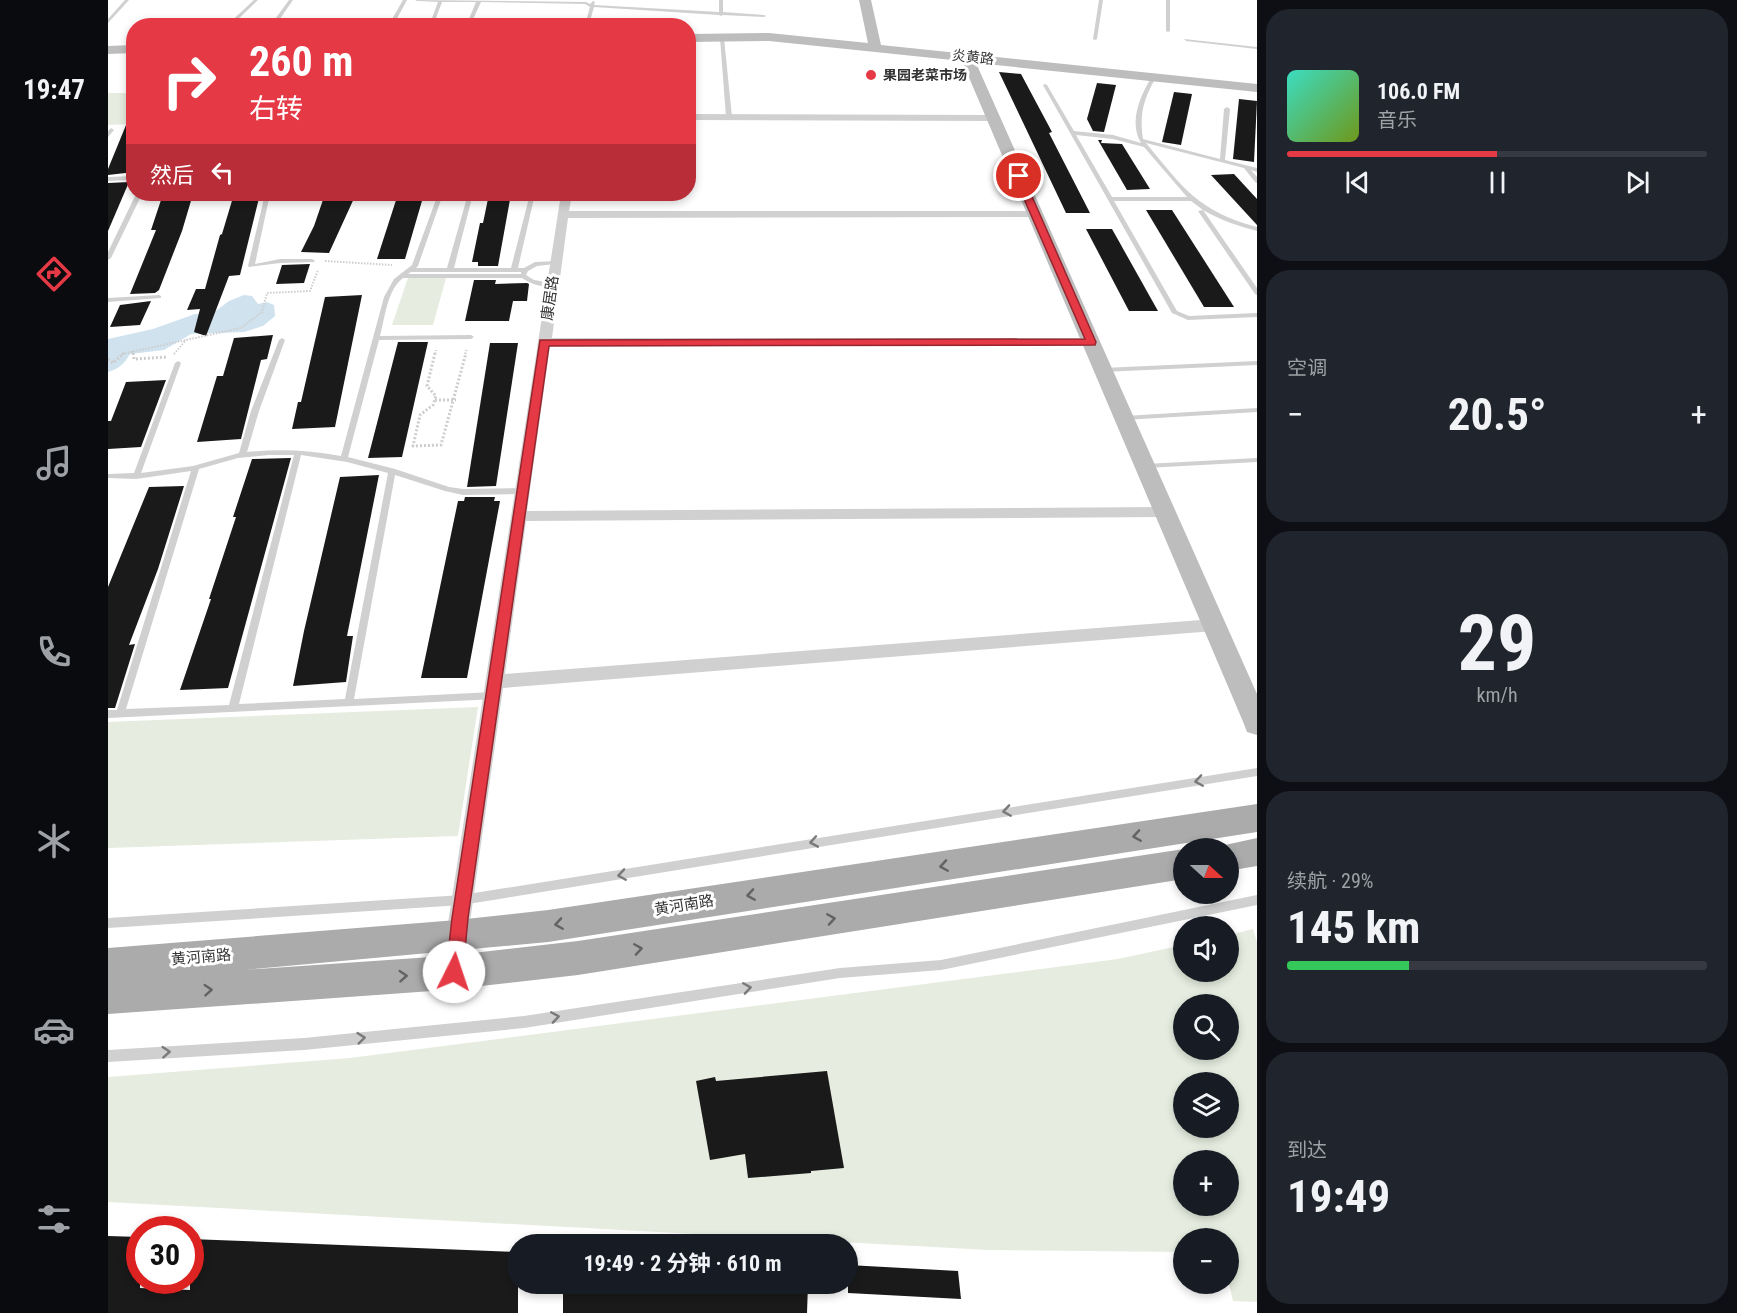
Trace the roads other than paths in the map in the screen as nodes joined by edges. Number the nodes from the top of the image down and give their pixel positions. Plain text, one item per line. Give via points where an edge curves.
1 (127, 0) edge
2 (256, 0) edge
3 (291, 0) edge
4 (405, 0) edge
5 (417, 0) edge
6 (441, 0) edge
7 (721, 0) edge
8 (865, 0) edge
9 (1101, 0) edge
10 (1168, 0) edge
11 (479, 1) edge
12 (592, 3) edge
13 (721, 15) junction
14 (764, 16) dead end
15 (237, 18) edge
16 (278, 18) edge
17 (395, 18) edge
18 (434, 18) edge
19 (472, 18) edge
20 (589, 18) edge
21 (108, 22) edge
22 (1168, 31) dead end
23 (696, 38) edge
24 (722, 38) junction
25 (1095, 39) dead end
26 (1186, 40) dead end
27 (875, 46) junction
28 (1257, 48) edge
29 (126, 49) edge
30 (108, 50) edge
31 (967, 57) junction
32 (1154, 77) junction
33 (1045, 85) dead end
34 (1257, 88) edge
35 (1227, 109) dead end
36 (696, 117) edge
37 (729, 117) junction
38 (994, 118) junction
39 (1074, 133) junction
40 (1141, 140) junction
41 (1146, 146) junction
42 (1222, 161) junction
43 (1246, 168) junction
44 (1257, 170) edge
45 (126, 178) edge
46 (108, 179) edge
47 (1257, 182) edge
48 (1111, 199) junction
49 (1192, 199) junction
50 (136, 201) edge
51 (265, 201) edge
52 (437, 201) edge
53 (468, 201) edge
54 (531, 201) edge
55 (565, 201) edge
56 (1198, 206) junction
57 (1035, 214) junction
58 (563, 215) junction
59 (1257, 229) edge
60 (108, 258) edge
61 (312, 261) dead end
62 (555, 262) junction
63 (413, 268) junction
64 (450, 270) junction
65 (514, 270) junction
66 (524, 273) junction
67 (403, 276) junction
68 (552, 285) junction
69 (1257, 293) edge
70 (159, 297) dead end
71 (108, 300) edge
72 (1257, 315) edge
73 (471, 337) road end
74 (376, 338) junction
75 (282, 340) dead end
76 (544, 342) junction
77 (1091, 342) junction
78 (176, 359) road end
79 (1257, 363) edge
80 (1103, 370) junction
81 (1257, 410) edge
82 (1124, 418) junction
83 (298, 454) junction
84 (242, 455) junction
85 (344, 459) junction
86 (1257, 460) edge
87 (1145, 466) junction
88 (196, 468) junction
89 (392, 471) junction
90 (108, 476) edge
91 (136, 477) junction
92 (522, 491) junction
93 (1164, 512) junction
94 (519, 516) junction
95 (1214, 625) junction
96 (494, 689) junction
97 (349, 703) junction
98 (233, 708) junction
99 (108, 714) edge
100 (120, 714) junction
101 (1257, 724) edge
102 (1257, 772) edge
103 (1257, 818) edge
104 (1257, 852) edge
105 (1239, 855) edge
106 (1173, 866) edge
107 (462, 900) junction
108 (1257, 900) edge
109 (108, 924) edge
110 (457, 936) junction
111 (108, 965) edge
112 (454, 972) junction
113 (108, 997) edge
114 (108, 1056) edge

1 - 21 lane
2 - 15 lane
3 - 16 lane
4 - 17 lane
5 - 6 lane
6 - 11 lane
6 - 18 lane
7 - 13 lane
8 - 27 street
9 - 25 lane
10 - 22 lane
11 - 12 lane
11 - 19 lane
12 - 13 lane
12 - 20 lane
13 - 14 lane
23 - 24 street, 炎黄路
24 - 27 street, 炎黄路 via 769,37
24 - 37 lane
26 - 28 lane
27 - 31 street, 炎黄路
29 - 30 street
31 - 32 street, 炎黄路
31 - 38 street
32 - 34 street, 炎黄路
32 - 40 lane via 1139,102
33 - 39 lane
35 - 42 lane
36 - 37 street
37 - 38 street
38 - 57 street
39 - 41 lane via 1106,135
39 - 48 lane
40 - 41 lane
40 - 42 lane
41 - 49 lane
42 - 43 lane
43 - 44 lane
43 - 47 lane
45 - 46 lane
48 - 49 lane
48 - 72 lane via 1174,312 1188,318
49 - 56 lane
50 - 60 lane
51 - 61 lane via 251,266
52 - 63 lane
53 - 64 lane
54 - 65 lane
55 - 58 street, 康居路
56 - 59 lane via 1234,224
56 - 69 lane
57 - 58 street
57 - 77 street
58 - 62 street, 康居路
62 - 66 lane via 535,264
62 - 68 street, 康居路
63 - 64 lane
63 - 67 lane
64 - 65 lane
65 - 66 lane
66 - 67 lane
66 - 68 lane via 532,282
67 - 74 lane via 396,280 387,297
68 - 76 street, 康居路
70 - 71 lane
73 - 74 lane
74 - 85 lane
75 - 84 lane
76 - 77 street
76 - 92 street, 康居路
77 - 80 street
78 - 91 lane
79 - 80 lane
80 - 82 street
81 - 82 lane
82 - 87 street
83 - 84 lane
83 - 85 lane
83 - 98 lane
84 - 88 lane
85 - 89 lane
86 - 87 lane
87 - 93 street
88 - 91 lane
88 - 100 lane
89 - 92 lane via 456,491
89 - 97 lane
90 - 91 lane
92 - 94 street, 康居路
93 - 94 street
93 - 95 street
94 - 96 street, 康居路
95 - 96 street
95 - 101 street
96 - 97 lane
96 - 107 street, 康居路
97 - 98 lane
98 - 100 lane
99 - 100 lane
102 -> 107 lane
103 -> 110 main road, 黄河南路 via 548,926
104 - 105 main road
112 -> 106 main road via 578,958
107 - 109 lane
107 - 110 street, 康居路
114 -> 108 lane via 304,1044 524,1022 840,973 941,965
110 - 111 main road, 黄河南路
110 - 112 street, 康居路
113 -> 112 main road

